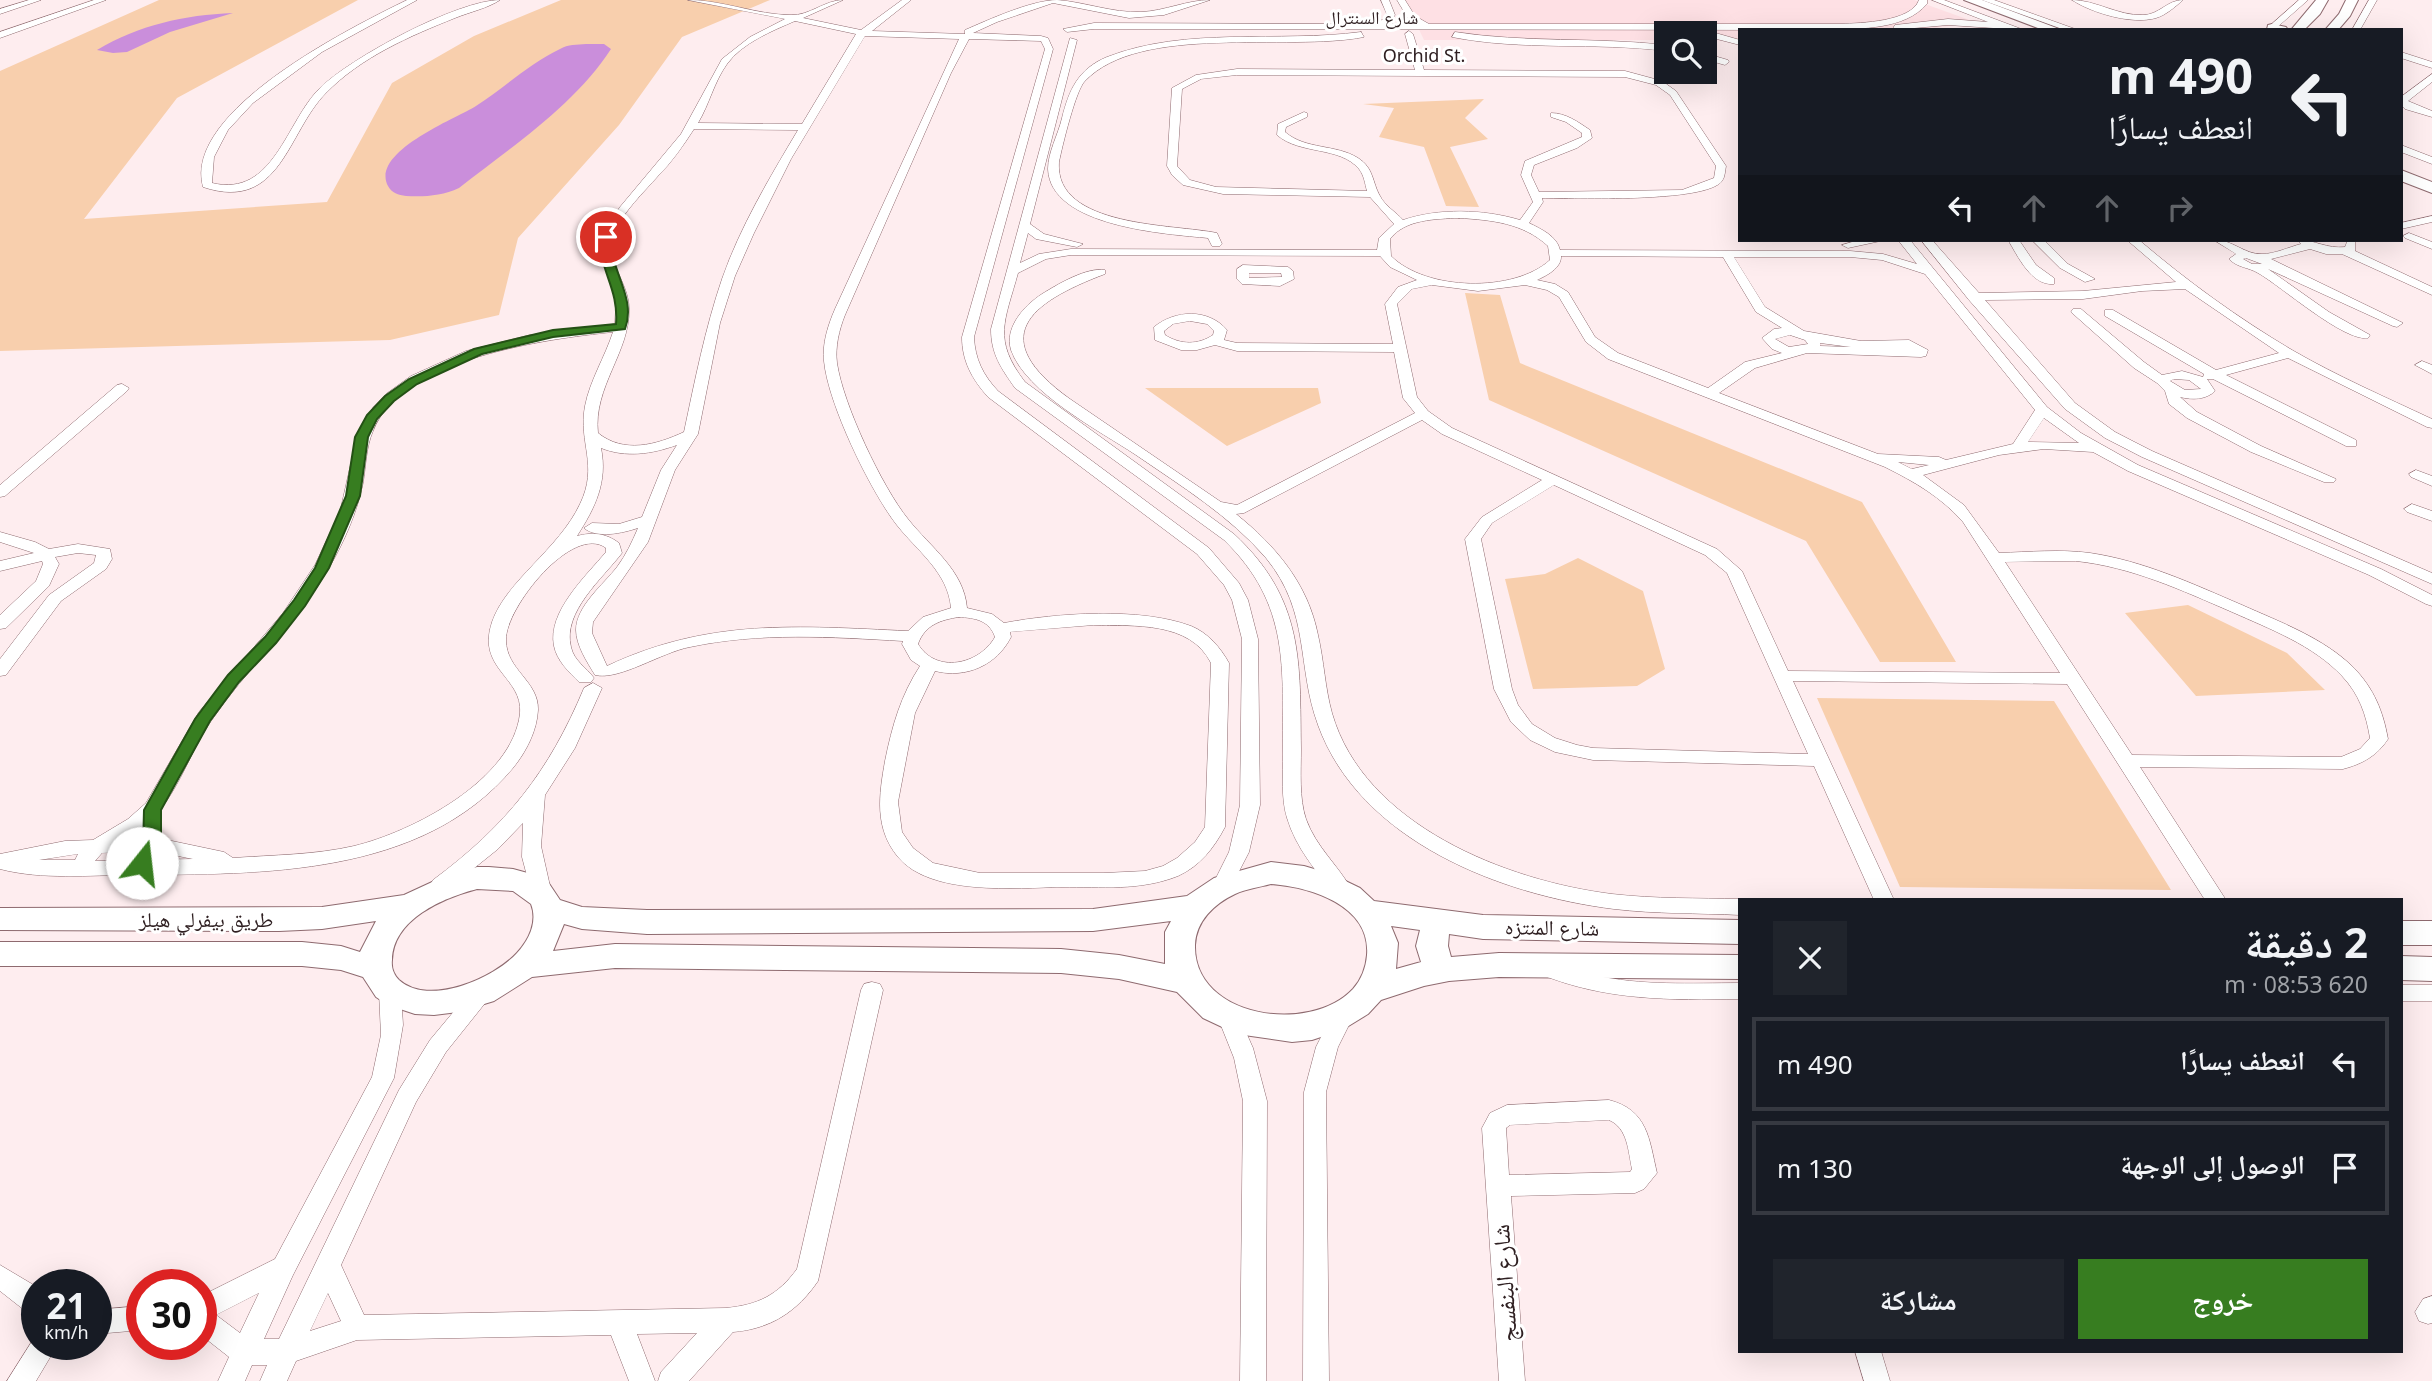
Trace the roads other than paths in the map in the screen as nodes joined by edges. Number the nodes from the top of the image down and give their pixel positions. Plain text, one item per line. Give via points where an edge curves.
1 (37, 0) edge
2 (102, 0) edge
3 (413, 0) edge
4 (496, 0) edge
5 (692, 0) edge
6 (839, 0) edge
7 (907, 0) edge
8 (1054, 0) edge
9 (1206, 0) edge
10 (1385, 0) edge
11 (1401, 0) edge
12 (1936, 0) edge
13 (1947, 0) edge
14 (1970, 0) edge
15 (1986, 0) edge
16 (2076, 0) edge
17 (2179, 0) edge
18 (2285, 0) edge
19 (2322, 0) edge
20 (2352, 0) edge
21 (2372, 0) edge
22 (2302, 2) edge
23 (1922, 4) edge
24 (1408, 11) junction
25 (0, 12) edge
26 (1391, 12) junction
27 (797, 19) junction
28 (1948, 22) junction
29 (2007, 25) junction
30 (988, 27) junction
31 (1430, 27) junction
32 (1901, 28) edge
33 (2015, 28) edge
34 (2024, 28) edge
35 (2050, 28) edge
36 (2068, 28) edge
37 (2275, 28) edge
38 (2299, 28) edge
39 (2333, 28) edge
40 (2357, 28) edge
41 (1297, 30) junction
42 (1368, 30) junction
43 (859, 32) junction
44 (1409, 34) junction
45 (0, 35) edge
46 (965, 35) junction
47 (1028, 35) junction
48 (1654, 35) edge
49 (1717, 35) edge
50 (1738, 35) edge
51 (1057, 36) junction
52 (1717, 37) edge
53 (1555, 38) junction
54 (1738, 42) edge
55 (1654, 47) edge
56 (2404, 54) edge
57 (1717, 60) edge
58 (1725, 62) dead end
59 (2432, 63) edge
60 (1420, 72) junction
61 (2432, 77) edge
62 (1066, 95) junction
63 (2403, 100) edge
64 (2403, 102) edge
65 (2432, 114) edge
66 (1304, 115) dead end
67 (1553, 116) dead end
68 (1028, 122) junction
69 (1050, 122) junction
70 (691, 126) junction
71 (806, 127) junction
72 (2403, 149) edge
73 (2403, 158) edge
74 (2432, 160) edge
75 (2432, 169) edge
76 (2403, 176) edge
77 (2432, 188) edge
78 (1373, 194) junction
79 (1537, 195) junction
80 (1525, 219) junction
81 (2432, 219) edge
82 (1397, 220) junction
83 (1025, 225) junction
84 (2403, 226) edge
85 (2409, 236) dead end
86 (1866, 242) edge
87 (1906, 242) edge
88 (1928, 242) edge
89 (2015, 242) edge
90 (2040, 242) edge
91 (2135, 242) edge
92 (2224, 242) edge
93 (2307, 242) edge
94 (1216, 244) junction
95 (2345, 245) edge
96 (2432, 246) edge
97 (1383, 248) junction
98 (1555, 249) junction
99 (1244, 253) junction
100 (1726, 253) junction
101 (2263, 263) junction
102 (1243, 269) dead end
103 (1013, 271) junction
104 (1101, 272) dead end
105 (1931, 272) junction
106 (1408, 279) junction
107 (2088, 279) dead end
108 (1547, 281) junction
109 (2050, 281) dead end
110 (2187, 285) junction
111 (2432, 291) edge
112 (1973, 297) junction
113 (1760, 309) junction
114 (2077, 312) dead end
115 (2109, 313) dead end
116 (2397, 323) dead end
117 (621, 327) junction
118 (2364, 335) dead end
119 (1769, 337) junction
120 (1214, 341) dead end
121 (1805, 343) junction
122 (1400, 348) junction
123 (1889, 349) dead end
124 (2290, 354) junction
125 (1023, 360) junction
126 (1004, 364) junction
127 (1750, 365) junction
128 (2215, 375) junction
129 (2167, 385) junction
130 (122, 388) dead end
131 (1708, 394) junction
132 (2042, 410) junction
133 (1423, 414) junction
134 (2432, 424) edge
135 (691, 434) junction
136 (593, 435) junction
137 (1097, 439) junction
138 (2351, 443) dead end
139 (2018, 447) junction
140 (1067, 450) junction
141 (641, 452) junction
142 (2102, 452) junction
143 (1867, 455) junction
144 (1956, 462) junction
145 (1134, 465) junction
146 (668, 470) junction
147 (599, 472) junction
148 (1910, 474) junction
149 (2416, 474) dead end
150 (1103, 476) junction
151 (2329, 479) dead end
152 (1552, 480) junction
153 (2432, 482) edge
154 (0, 493) edge
155 (1218, 506) junction
156 (2412, 509) dead end
157 (1192, 510) junction
158 (2277, 513) junction
159 (2432, 516) edge
160 (650, 519) junction
161 (579, 521) junction
162 (1236, 524) junction
163 (2260, 524) junction
164 (601, 534) junction
165 (1, 538) edge
166 (2348, 541) junction
167 (560, 548) junction
168 (2334, 555) junction
169 (48, 556) junction
170 (1995, 558) junction
171 (2, 570) edge
172 (2432, 579) edge
173 (2432, 601) edge
174 (0, 603) edge
175 (19, 604) junction
176 (959, 612) junction
177 (0, 624) edge
178 (1001, 629) junction
179 (912, 636) junction
180 (1291, 664) junction
181 (1314, 664) junction
182 (930, 665) junction
183 (0, 671) edge
184 (1784, 676) junction
185 (597, 677) junction
186 (2074, 679) junction
187 (1822, 760) junction
188 (2126, 761) junction
189 (537, 797) junction
190 (152, 810) junction
191 (153, 844) junction
192 (96, 846) junction
193 (0, 861) edge
194 (262, 862) junction
195 (82, 868) junction
196 (133, 868) junction
197 (1223, 884) junction
198 (1342, 890) junction
199 (1883, 898) edge
200 (2215, 898) edge
201 (417, 901) junction
202 (546, 902) junction
203 (1193, 907) junction
204 (1738, 907) edge
205 (1367, 911) junction
206 (0, 919) edge
207 (1439, 923) junction
208 (1738, 932) edge
209 (2403, 933) edge
210 (2432, 933) edge
211 (0, 954) edge
212 (1542, 965) junction
213 (524, 966) junction
214 (1738, 967) edge
215 (1441, 968) junction
216 (2403, 968) edge
217 (2432, 969) edge
218 (382, 980) junction
219 (1186, 981) junction
220 (872, 990) dead end
221 (1371, 991) junction
222 (1738, 991) edge
223 (483, 992) junction
224 (2403, 993) edge
225 (2432, 993) edge
226 (1343, 1015) junction
227 (1229, 1018) junction
228 (1498, 1186) junction
229 (328, 1266) junction
230 (285, 1267) junction
231 (0, 1277) edge
232 (21, 1290) edge
233 (217, 1301) edge
234 (726, 1321) junction
235 (620, 1322) junction
236 (357, 1328) junction
237 (217, 1331) edge
238 (288, 1351) junction
239 (245, 1353) junction
240 (1869, 1353) edge
241 (34, 1360) edge
242 (20, 1381) edge
243 (231, 1381) edge
244 (273, 1381) edge
245 (642, 1381) edge
246 (671, 1381) edge
247 (1253, 1381) edge
248 (1316, 1381) edge
249 (1512, 1381) edge
250 (1877, 1381) edge

1 - 25 street
2 - 45 street
3 - 4 street via 339,39 253,96 216,139 206,167 207,185 233,187 260,179 321,93 342,74 407,38
5 - 27 street
6 - 27 street
7 - 43 street
8 - 9 street via 1133,16 1165,13
8 - 30 street
10 - 26 street
11 - 24 street
12 - 29 street
13 - 34 street
14 - 35 street
15 - 36 street
16 - 17 street via 2148,18
18 - 22 street
19 - 38 street
20 - 39 street
21 - 40 street
22 - 37 street
23 - 28 street via 1954,15
23 - 31 street, شارع السنترال via 1899,19 1830,27
24 - 26 street
24 - 31 street
26 - 42 street via 1385,22
27 - 43 street
27 - 70 street via 743,45 721,64
28 - 29 street
28 - 32 street
29 - 33 street
30 - 46 street
30 - 47 street
31 - 42 street, شارع السنترال
41 - 42 street, شارع السنترال
41 - 51 street, شارع السنترال
41 - 51 street, شارع السنترال via 1088,26
42 - 44 street, شارع السنترال
42 - 62 street via 1324,40 1196,42 1154,48 1091,71
43 - 46 street
43 - 71 street
44 - 53 street, شارع السنترال via 1489,41
44 - 60 street
46 - 47 street
46 - 176 street via 841,309 830,343 836,384 880,485 901,520 951,579
47 - 51 street
48 - 53 street
49 - 50 street
51 - 62 street
51 - 68 street
52 - 54 street
53 - 55 street
56 - 59 street
57 - 58 street
60 - 78 street, Orchid St. via 1224,72 1199,76 1177,88 1172,166 1183,181 1223,191
60 - 79 street, Orchid St. via 1597,72 1648,79 1673,93 1721,166 1713,184 1682,193
61 - 63 street
62 - 69 street
62 - 94 street via 1053,173 1061,190 1107,218 1213,235
64 - 65 street
66 - 78 street via 1281,126 1280,133 1298,144 1333,151 1359,163 1371,178
67 - 79 street via 1581,125 1587,138 1528,163 1526,175
68 - 69 street
68 - 140 street via 968,348 975,371 993,394
69 - 83 street
70 - 71 street
70 - 117 street via 606,237 605,253 623,306
71 - 135 street via 729,276 714,323
72 - 74 street
73 - 75 street
76 - 77 street
78 - 82 street
79 - 80 street via 1538,202
80 - 82 street via 1459,215
80 - 98 street
81 - 84 street
82 - 97 street
83 - 94 street via 1040,237 1070,243
83 - 103 street
85 - 96 street
86 - 98 street
87 - 105 street
88 - 112 street
89 - 109 street via 2032,271
90 - 107 street via 2064,266
91 - 110 street
92 - 101 street
93 - 95 street via 2328,250
93 - 101 street
94 - 97 street
95 - 111 street
97 - 99 street
97 - 106 street
98 - 100 street
98 - 108 street
99 - 102 street
99 - 103 street via 1072,252 1043,256
100 - 105 street via 1866,255
100 - 113 street
101 - 116 street
101 - 118 street via 2325,315
103 - 126 street via 997,329
104 - 125 street via 1061,288 1032,309 1018,332 1016,345
105 - 132 street
106 - 108 street via 1479,287
106 - 122 street via 1391,304
108 - 131 street via 1564,295 1599,348
110 - 112 street via 2083,295
110 - 124 street
112 - 158 street via 2070,406 2094,425 2137,450
113 - 119 street
113 - 121 street
114 - 129 street via 2137,366
115 - 128 street
117 - 136 street via 592,404 589,422
117 - 190 street via 553,334 478,351 434,370 389,398 371,417 361,437 353,496 322,568 300,603 203,719
119 - 121 street via 1784,331
119 - 121 street via 1780,348
119 - 127 street
120 - 122 street via 1237,347
121 - 123 street
121 - 127 street
122 - 133 street via 1407,390
124 - 128 street
124 - 134 street
125 - 126 street
125 - 155 street via 1054,393
126 - 137 street via 1032,395
127 - 131 street
128 - 129 street via 2198,380 2208,387 2205,393 2190,395
128 - 138 street
129 - 151 street via 2174,401 2192,415 2273,457
130 - 154 street
131 - 143 street
132 - 139 street
132 - 142 street
133 - 152 street via 1447,431
133 - 162 street
135 - 141 street
135 - 146 street
136 - 141 street via 608,447
136 - 147 street
137 - 140 street
137 - 145 street
139 - 142 street via 2065,445
139 - 144 street
140 - 150 street
141 - 146 street via 662,458
141 - 147 street via 615,460
142 - 163 street
143 - 144 street
143 - 148 street
144 - 148 street
145 - 150 street
145 - 157 street
146 - 160 street
147 - 161 street
148 - 170 street via 1952,500
149 - 153 street
150 - 197 street via 1203,551 1231,583 1247,619 1250,805 1239,852
152 - 184 street via 1724,561 1741,582
152 - 187 street via 1487,520 1473,539 1503,689 1519,723 1563,750 1593,754
155 - 157 street
155 - 162 street
156 - 159 street
157 - 162 street
158 - 163 street via 2277,522
158 - 166 street
160 - 164 street
160 - 185 street via 626,566 585,622
161 - 164 street
161 - 167 street
162 - 180 street via 1267,581 1287,635
162 - 181 street via 1261,543 1290,582 1302,606
163 - 168 street
164 - 167 street
164 - 185 street via 614,546 614,553 569,610 560,638 568,666
165 - 169 street via 30,545
165 - 171 street
166 - 168 street via 2334,545
166 - 172 street
167 - 194 street via 519,590 500,623 499,656 526,691 529,717 519,746 496,776 461,805 416,830 365,849 312,860
168 - 173 street
169 - 171 street
169 - 175 street via 51,564 43,583
169 - 183 street via 84,548 104,552 104,559 90,574 55,598
170 - 186 street
170 - 188 street via 2099,559 2182,584 2314,646 2357,682 2378,721 2379,739 2366,753 2343,762
174 - 175 street
175 - 177 street
176 - 178 street via 990,618
176 - 179 street via 925,622
178 - 182 street via 1000,645 985,659 958,667
178 - 182 street via 1038,622 1149,622 1183,629 1208,645 1220,663 1215,827 1191,859 1145,878 1118,879 965,880 922,865 892,835 887,818 908,700
179 - 182 street via 913,653
179 - 185 street via 729,633 661,648
180 - 181 street
180 - 198 street via 1296,817 1313,854
181 - 204 street via 1325,720 1352,773 1394,815 1437,845 1505,875 1560,891 1612,901
184 - 186 street
184 - 187 street
185 - 189 street via 561,759
186 - 188 street
187 - 199 street
188 - 200 street
189 - 201 street via 469,865
189 - 202 street via 529,836
190 - 191 street
190 - 192 street
191 - 192 street
191 - 194 street
191 - 196 street via 148,856
192 - 193 street
192 - 195 street
193 - 195 street via 19,867
194 - 196 street
195 - 196 street
197 - 198 street via 1246,876 1296,874
197 - 203 street
198 - 205 street
201 - 202 street via 477,878 503,878 526,883
201 - 206 street, طريق بيفرلي هيلز via 366,913 300,919
201 - 218 street via 394,919 382,936 375,952
202 - 203 street via 582,918 647,922 1093,920
202 - 213 street via 550,927 541,947
203 - 219 street via 1177,943
205 - 207 street, شارع المنتزه
205 - 221 street via 1381,936 1382,964
207 - 208 street, شارع المنتزه
207 - 215 street via 1431,940
209 - 210 street
211 - 218 street, طريق بيفرلي هيلز via 302,954 341,958
212 - 214 street, شارع المنتزه
212 - 215 street, شارع المنتزه
212 - 222 street via 1599,987
213 - 219 street via 615,956 1061,961
213 - 223 street
215 - 221 street, شارع المنتزه
216 - 217 street
218 - 223 street via 408,1000 431,1003
218 - 230 street via 395,1020 383,1078
219 - 227 street via 1204,1002
220 - 234 street via 809,1273 795,1294 774,1311
221 - 226 street
223 - 229 street via 420,1073
224 - 225 street
226 - 227 street via 1322,1024 1275,1030
226 - 248 street via 1327,1047 1315,1092
227 - 247 street via 1241,1041 1255,1101
228 - 228 street, شارع البنفسج via 1635,1182 1645,1173 1631,1122 1618,1110 1507,1115 1494,1128
228 - 249 street, شارع البنفسج
229 - 236 street
229 - 238 street
230 - 233 street
230 - 239 street
231 - 232 street
234 - 235 street
234 - 246 street
235 - 236 street
235 - 245 street
236 - 238 street
237 - 239 street
238 - 239 street
238 - 244 street
239 - 243 street
240 - 250 street
241 - 242 street

